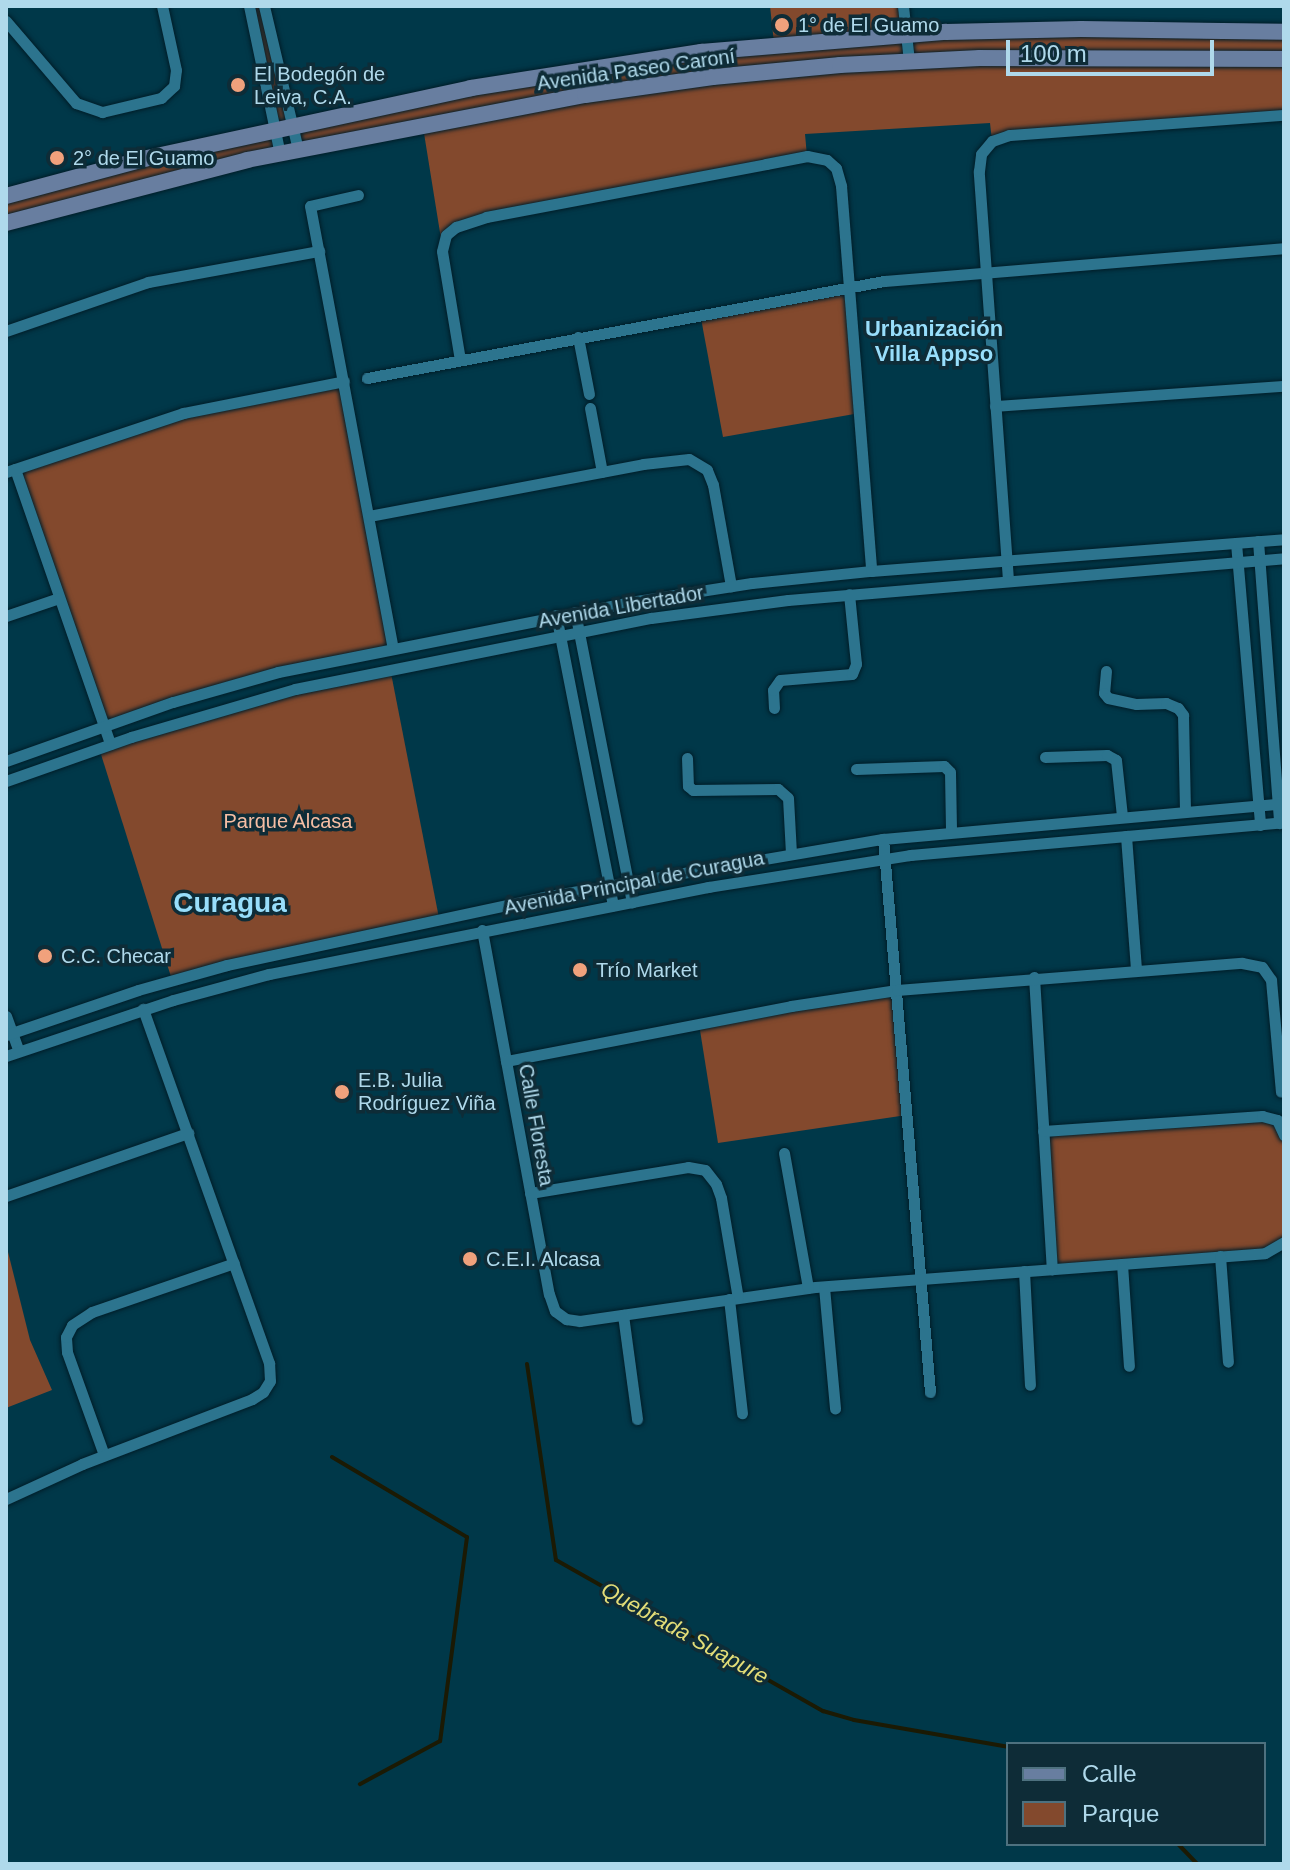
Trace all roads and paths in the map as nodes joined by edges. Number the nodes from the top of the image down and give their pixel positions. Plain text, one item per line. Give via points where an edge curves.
1 (162, 6) edge
2 (249, 6) edge
3 (264, 6) edge
4 (903, 6) edge
5 (6, 21) edge
6 (1284, 32) edge
7 (906, 34) junction
8 (1284, 59) edge
9 (909, 61) junction
10 (1284, 115) edge
11 (293, 126) junction
12 (276, 130) junction
13 (298, 150) junction
14 (280, 154) junction
15 (358, 195) dead end
16 (6, 196) edge
17 (6, 223) edge
18 (1284, 248) edge
19 (319, 251) junction
20 (986, 273) junction
21 (851, 287) junction
22 (6, 331) edge
23 (578, 337) junction
24 (460, 360) junction
25 (367, 378) dead end
26 (344, 381) junction
27 (1284, 386) edge
28 (589, 394) dead end
29 (995, 406) junction
30 (590, 408) dead end
31 (10, 470) edge
32 (602, 472) junction
33 (369, 516) junction
34 (1284, 539) edge
35 (1258, 541) junction
36 (1236, 543) junction
37 (1284, 558) edge
38 (1007, 560) junction
39 (1260, 560) junction
40 (1238, 562) junction
41 (871, 571) junction
42 (1008, 580) junction
43 (731, 586) junction
44 (849, 594) junction
45 (59, 598) junction
46 (575, 612) junction
47 (556, 615) junction
48 (6, 616) edge
49 (579, 632) junction
50 (559, 635) junction
51 (393, 648) junction
52 (1106, 671) dead end
53 (774, 708) dead end
54 (103, 726) junction
55 (110, 744) junction
56 (1045, 757) dead end
57 (687, 758) dead end
58 (6, 761) edge
59 (856, 769) dead end
60 (6, 781) edge
61 (1281, 803) edge
62 (1258, 805) junction
63 (1185, 811) junction
64 (1122, 816) junction
65 (1282, 822) edge
66 (1260, 825) junction
67 (951, 831) junction
68 (1126, 836) junction
69 (883, 839) junction
70 (791, 853) junction
71 (885, 859) junction
72 (628, 882) junction
73 (609, 886) junction
74 (632, 902) junction
75 (613, 905) junction
76 (482, 930) junction
77 (1136, 970) junction
78 (1034, 977) junction
79 (897, 990) junction
80 (143, 1009) junction
81 (6, 1016) edge
82 (9, 1034) edge
83 (19, 1051) junction
84 (6, 1056) edge
85 (506, 1061) junction
86 (1281, 1092) dead end
87 (1043, 1131) junction
88 (188, 1133) junction
89 (1284, 1135) edge
90 (784, 1153) dead end
91 (530, 1193) junction
92 (6, 1196) edge
93 (1284, 1242) edge
94 (1220, 1256) junction
95 (234, 1263) junction
96 (1122, 1264) junction
97 (1052, 1269) junction
98 (1024, 1271) junction
99 (921, 1279) junction
100 (824, 1287) junction
101 (808, 1288) junction
102 (734, 1298) junction
103 (623, 1315) junction
104 (1228, 1362) dead end
105 (1129, 1366) dead end
106 (1030, 1385) dead end
107 (930, 1392) dead end
108 (835, 1409) dead end
109 (742, 1413) dead end
110 (637, 1419) dead end
111 (104, 1455) junction
112 (6, 1499) edge

1 - 5 street via 176,70 174,86 161,98 102,112 76,103
2 - 12 street
3 - 11 street
4 - 7 street
6 - 7 street, Avenida Paseo Caroní via 1081,29
7 - 9 street
7 - 11 street, Avenida Paseo Caroní via 754,45 594,67
8 - 9 street, Avenida Paseo Caroní
9 - 13 street, Avenida Paseo Caroní via 773,71 585,95
10 - 20 street via 1023,133 992,141 981,154 979,171
11 - 12 street, Avenida Paseo Caroní
11 - 13 street
12 - 14 street
12 - 16 street, Avenida Paseo Caroní
13 - 14 street, Avenida Paseo Caroní
14 - 17 street, Avenida Paseo Caroní
15 - 19 street via 310,206
18 - 20 street
19 - 22 street via 166,277
19 - 26 street
20 - 21 street
20 - 29 street
21 - 23 street
21 - 24 street via 836,168 814,156 751,166 486,217 450,231 442,251
21 - 41 street
23 - 24 street
23 - 28 street
24 - 25 street
26 - 31 street via 183,413
26 - 33 street
27 - 29 street
29 - 38 street
30 - 32 street
31 - 45 street
32 - 33 street
32 - 43 street via 674,459 702,465 713,485
33 - 51 street
34 - 35 street, Avenida Libertador
35 - 36 street, Avenida Libertador
35 - 39 street
36 - 38 street, Avenida Libertador
36 - 40 street
37 - 39 street, Avenida Libertador
38 - 41 street, Avenida Libertador
38 - 42 street
39 - 40 street, Avenida Libertador
39 - 61 street
40 - 42 street, Avenida Libertador
40 - 62 street
41 - 43 street, Avenida Libertador
42 - 44 street, Avenida Libertador
43 - 46 street, Avenida Libertador
44 - 49 street, Avenida Libertador via 720,607
44 - 53 street via 856,664 852,674 780,680 773,690
45 - 48 street
45 - 54 street
46 - 47 street, Avenida Libertador
46 - 49 street
47 - 50 street
47 - 51 street, Avenida Libertador
49 - 50 street, Avenida Libertador
49 - 72 street
50 - 55 street, Avenida Libertador via 295,689
50 - 73 street
51 - 54 street, Avenida Libertador via 257,677
52 - 63 street via 1108,698 1166,703 1183,715
54 - 55 street
54 - 58 street, Avenida Libertador
55 - 60 street, Avenida Libertador
56 - 64 street via 1107,755 1116,760
57 - 70 street via 688,786 693,790 778,789 788,798
59 - 67 street via 944,766 950,772
61 - 62 street, Avenida Principal de Curagua
61 - 65 street
62 - 63 street, Avenida Principal de Curagua
62 - 66 street
63 - 64 street, Avenida Principal de Curagua
64 - 67 street, Avenida Principal de Curagua
65 - 66 street, Avenida Principal de Curagua
66 - 68 street, Avenida Principal de Curagua
67 - 69 street, Avenida Principal de Curagua
68 - 71 street, Avenida Principal de Curagua
68 - 77 street
69 - 70 street, Avenida Principal de Curagua
69 - 71 street
70 - 72 street, Avenida Principal de Curagua
71 - 74 street, Avenida Principal de Curagua
71 - 79 street
72 - 73 street, Avenida Principal de Curagua
72 - 74 street
73 - 75 street
73 - 82 street, Avenida Principal de Curagua via 286,950 138,990
74 - 75 street, Avenida Principal de Curagua
75 - 76 street, Avenida Principal de Curagua
76 - 80 street, Avenida Principal de Curagua via 282,971
76 - 85 street, Calle Floresta
77 - 78 street
77 - 86 street via 1242,963 1265,970 1272,988
78 - 79 street
78 - 87 street
79 - 85 street
79 - 99 street
80 - 83 street, Avenida Principal de Curagua
80 - 88 street
81 - 82 street
82 - 83 street
83 - 84 street, Avenida Principal de Curagua
85 - 91 street, Calle Floresta
87 - 89 street via 1262,1116 1277,1120
87 - 97 street
88 - 92 street
88 - 95 street
90 - 101 street
91 - 102 street via 688,1167 705,1170 719,1190
91 - 103 street, Calle Floresta via 552,1306 566,1319 580,1321
93 - 94 street via 1265,1253
94 - 96 street
94 - 104 street
95 - 111 street via 271,1369 263,1392
95 - 111 street via 92,1312 72,1325 67,1352
96 - 97 street
96 - 105 street
97 - 98 street
98 - 99 street
98 - 106 street
99 - 100 street
99 - 107 street
100 - 101 street
100 - 108 street
101 - 102 street
102 - 103 street
102 - 109 street
103 - 110 street
111 - 112 street

